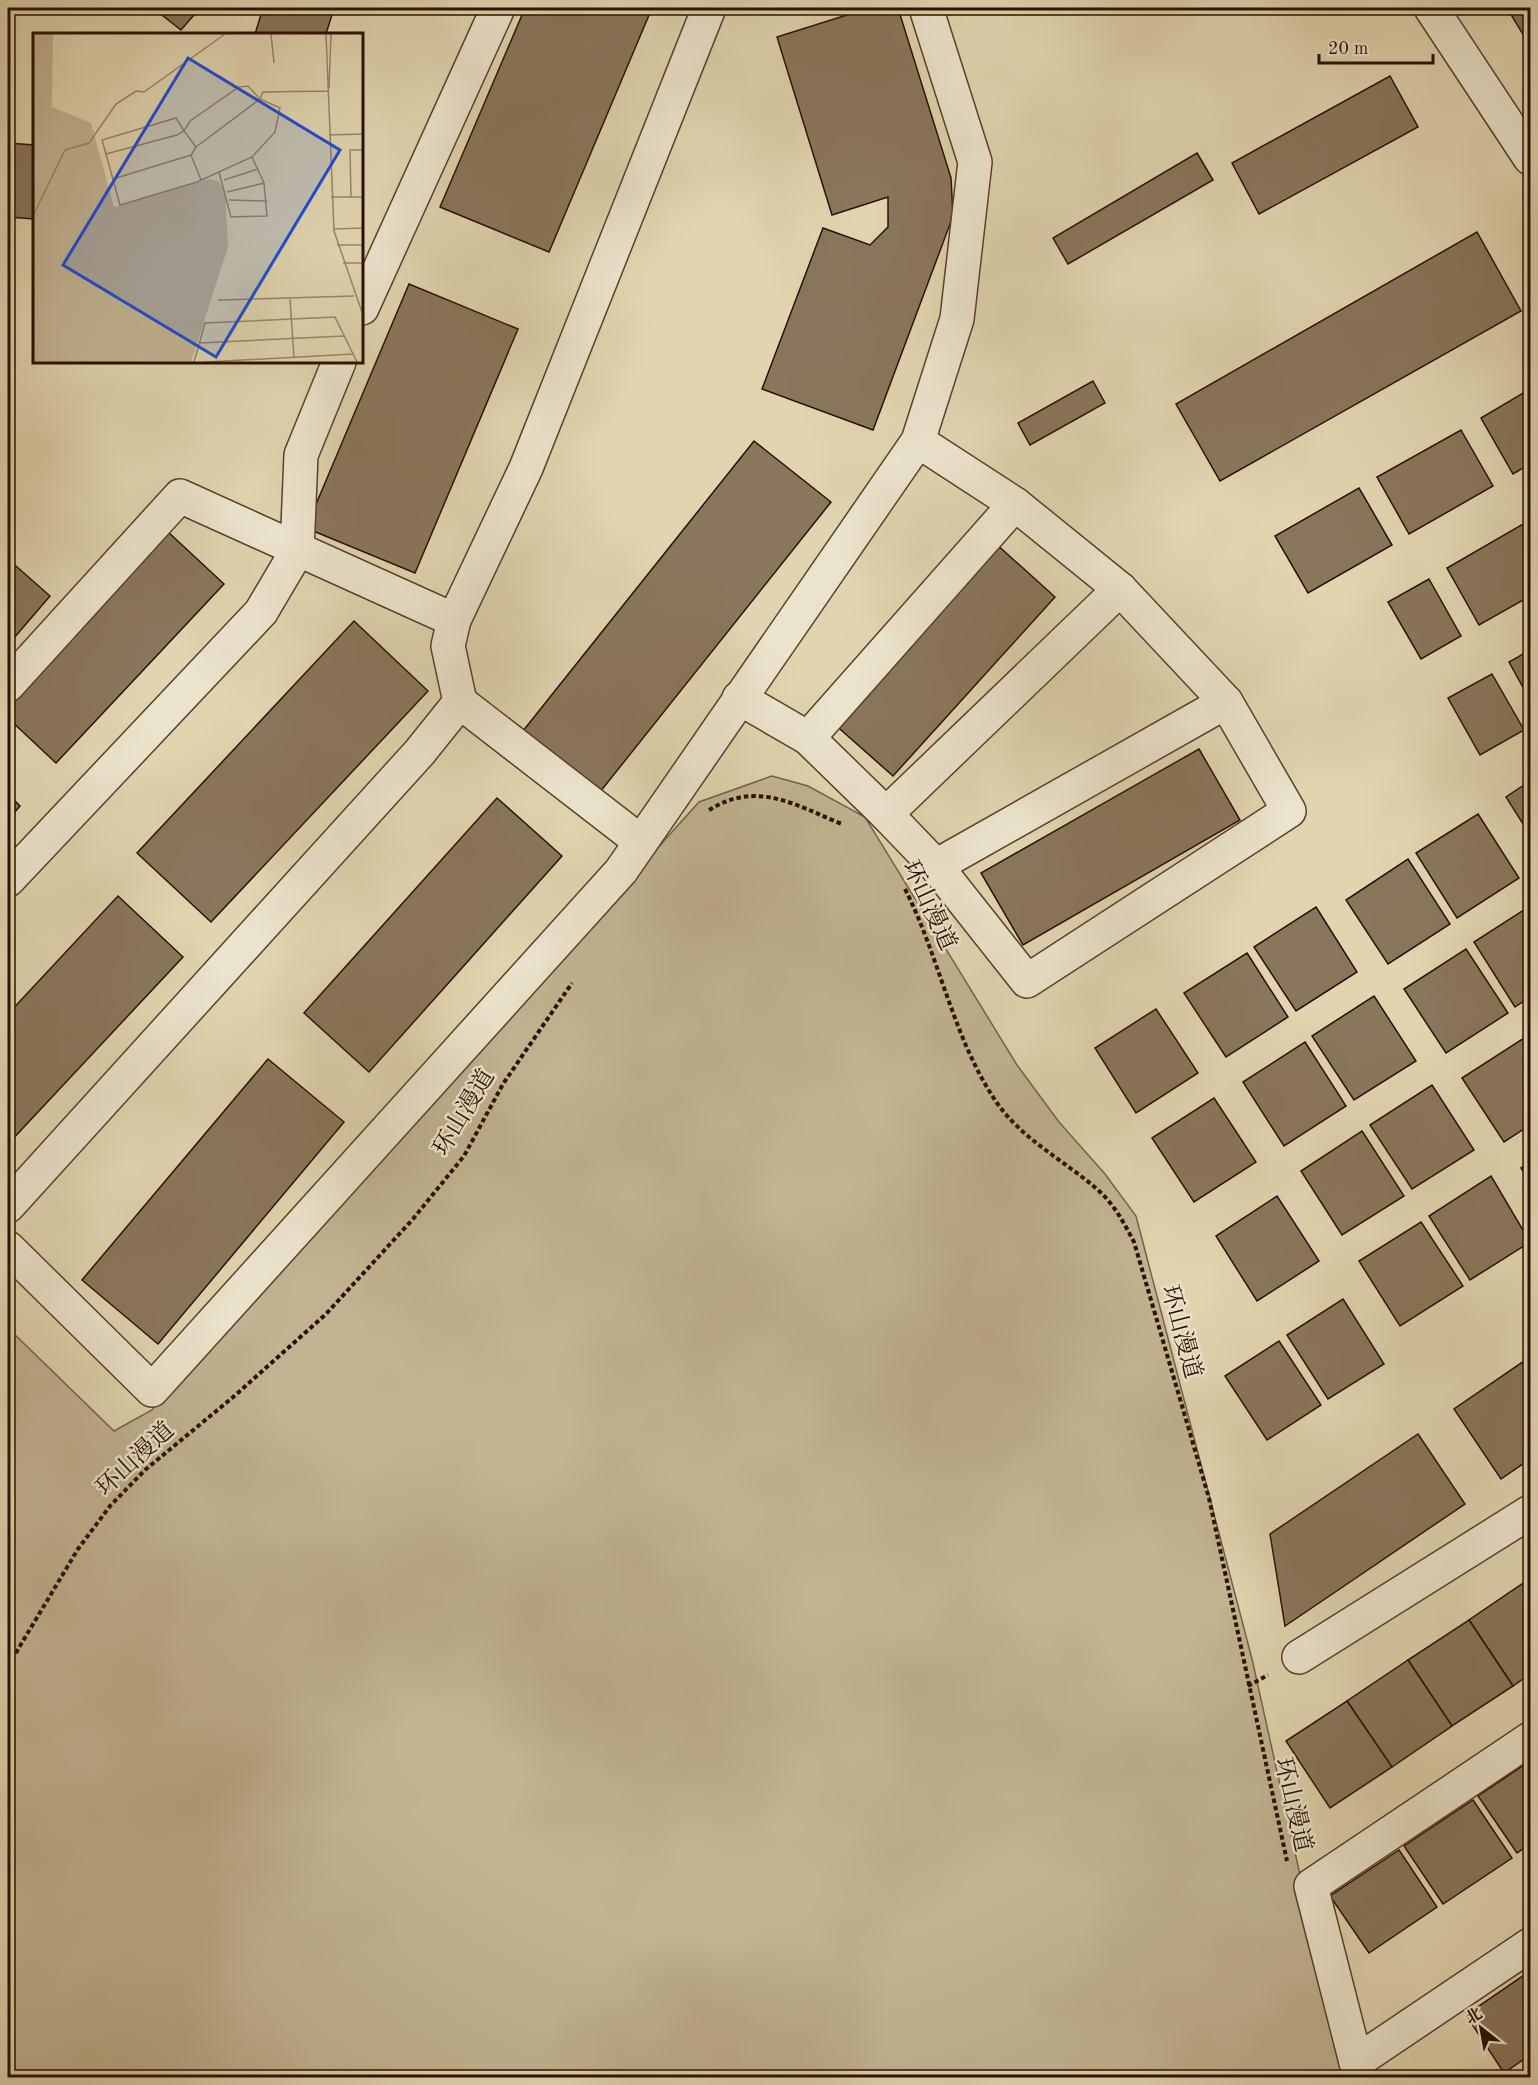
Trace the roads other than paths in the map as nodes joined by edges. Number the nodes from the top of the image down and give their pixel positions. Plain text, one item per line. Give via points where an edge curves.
1 (498, 8) edge
2 (709, 8) edge
3 (926, 8) edge
4 (1431, 8) edge
5 (1530, 158) edge
6 (363, 306) edge
7 (339, 363) edge
8 (918, 441) junction
9 (1015, 504) junction
10 (297, 551) junction
11 (1120, 589) junction
12 (454, 620) junction
13 (8, 685) edge
14 (739, 698) junction
15 (460, 702) junction
16 (1226, 702) junction
17 (808, 738) junction
18 (886, 814) junction
19 (641, 843) junction
20 (936, 866) junction
21 (8, 880) edge
22 (8, 1206) edge
23 (8, 1248) edge
24 (1530, 1512) edge
25 (1299, 1658) dead end
26 (1530, 1739) edge
27 (1530, 1945) edge
28 (1358, 2070) edge

1 - 6 street
2 - 12 street via 526,468
3 - 8 street via 975,162 957,319
4 - 5 street
7 - 10 street via 301,455
8 - 9 street
8 - 14 street
9 - 11 street
9 - 17 street
10 - 12 street
10 - 13 street via 180,496
10 - 21 street via 261,612
11 - 16 street
11 - 18 street
12 - 15 street via 448,646
14 - 17 street
14 - 19 street
15 - 19 street
15 - 22 street via 419,753
16 - 20 street
16 - 20 street via 1289,812 1027,981
17 - 18 street
18 - 20 street
19 - 23 street via 621,871 152,1390
24 - 25 street
26 - 28 street via 1311,1886
27 - 28 street

